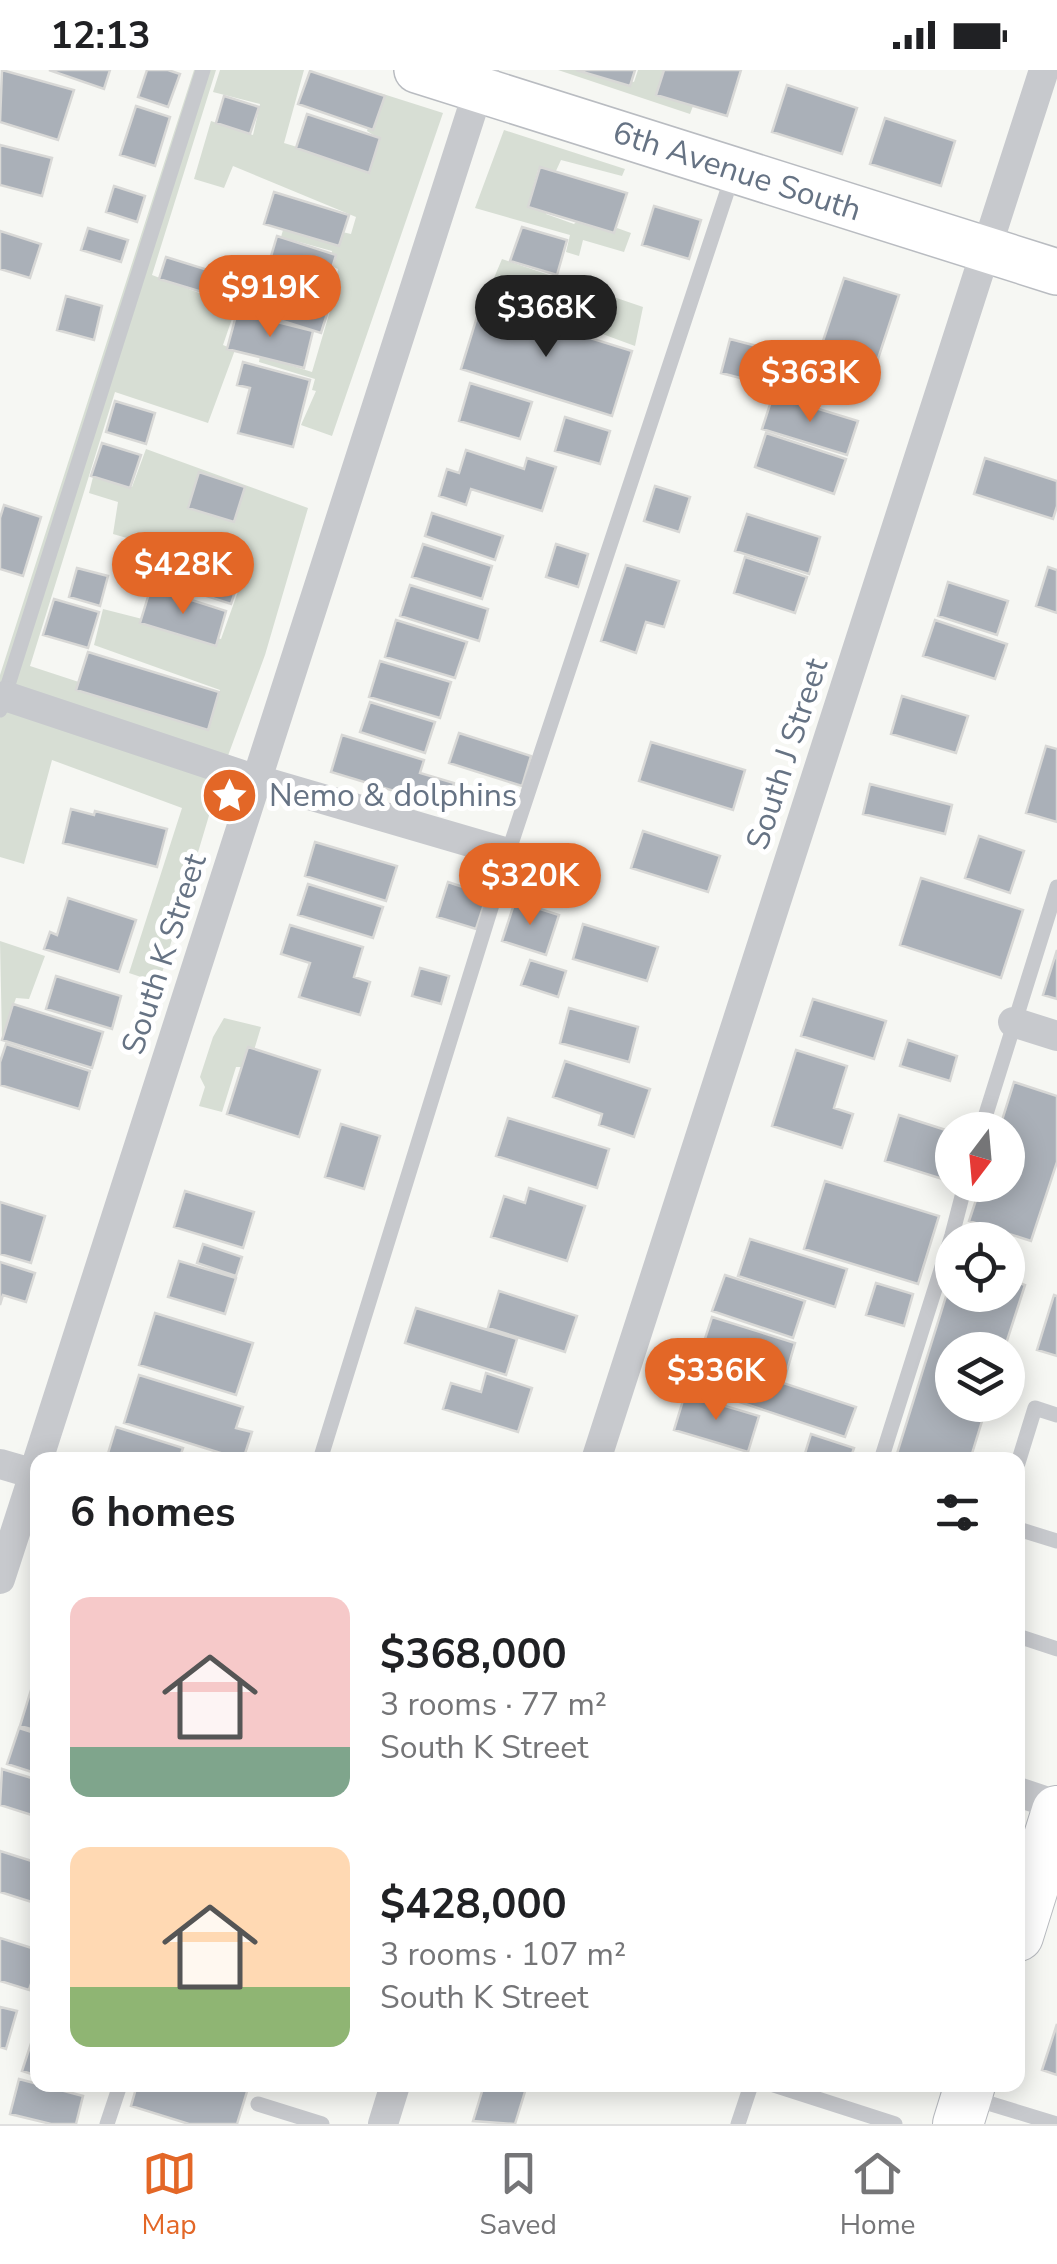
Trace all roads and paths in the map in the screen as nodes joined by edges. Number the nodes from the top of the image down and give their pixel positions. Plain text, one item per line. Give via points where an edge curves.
1 (203, 70) edge
2 (417, 70) edge
3 (1044, 70) edge
4 (482, 80) edge
5 (734, 170) junction
6 (988, 250) junction
7 (1057, 272) edge
8 (2, 703) edge
9 (256, 779) junction
10 (508, 852) junction
11 (1057, 887) edge
12 (1013, 1022) junction
13 (1057, 1036) edge
14 (986, 1112) edge
15 (960, 1202) edge
16 (1057, 1415) edge
17 (42, 1452) edge
18 (322, 1452) edge
19 (599, 1452) edge
20 (883, 1452) edge
21 (1021, 1452) edge
22 (0, 1464) edge
23 (30, 1467) edge
24 (30, 1489) edge
25 (1025, 1530) edge
26 (1057, 1541) edge
27 (0, 1579) edge
28 (1025, 1638) edge
29 (1057, 1649) edge
30 (1025, 1795) edge
31 (1057, 1808) edge
32 (1025, 1899) edge
33 (118, 2092) edge
34 (393, 2092) edge
35 (749, 2092) edge
36 (796, 2092) edge
37 (965, 2102) edge
38 (258, 2104) dead end
39 (108, 2124) edge
40 (322, 2124) edge
41 (383, 2124) edge
42 (738, 2124) edge
43 (894, 2124) edge
44 (1057, 2124) edge

1 - 8 lane
2 - 4 street, 6th Avenue South
3 - 6 street, South J Street
4 - 5 street, 6th Avenue South
4 - 9 street, South K Street
5 - 6 street, 6th Avenue South
5 - 10 lane
6 - 7 street, 6th Avenue South
6 - 19 street, South J Street
8 - 9 street
9 - 10 street
9 - 17 street, South K Street
10 - 18 lane
11 - 12 lane
12 - 13 street
12 - 14 lane
15 - 20 lane
16 - 21 lane via 1035,1408
22 - 23 street
24 - 27 street, South K Street
25 - 26 lane
28 - 29 lane
30 - 31 street
31 - 32 main road
33 - 39 lane
34 - 41 street
35 - 42 lane
36 - 43 lane
37 - 44 lane
38 - 40 lane

